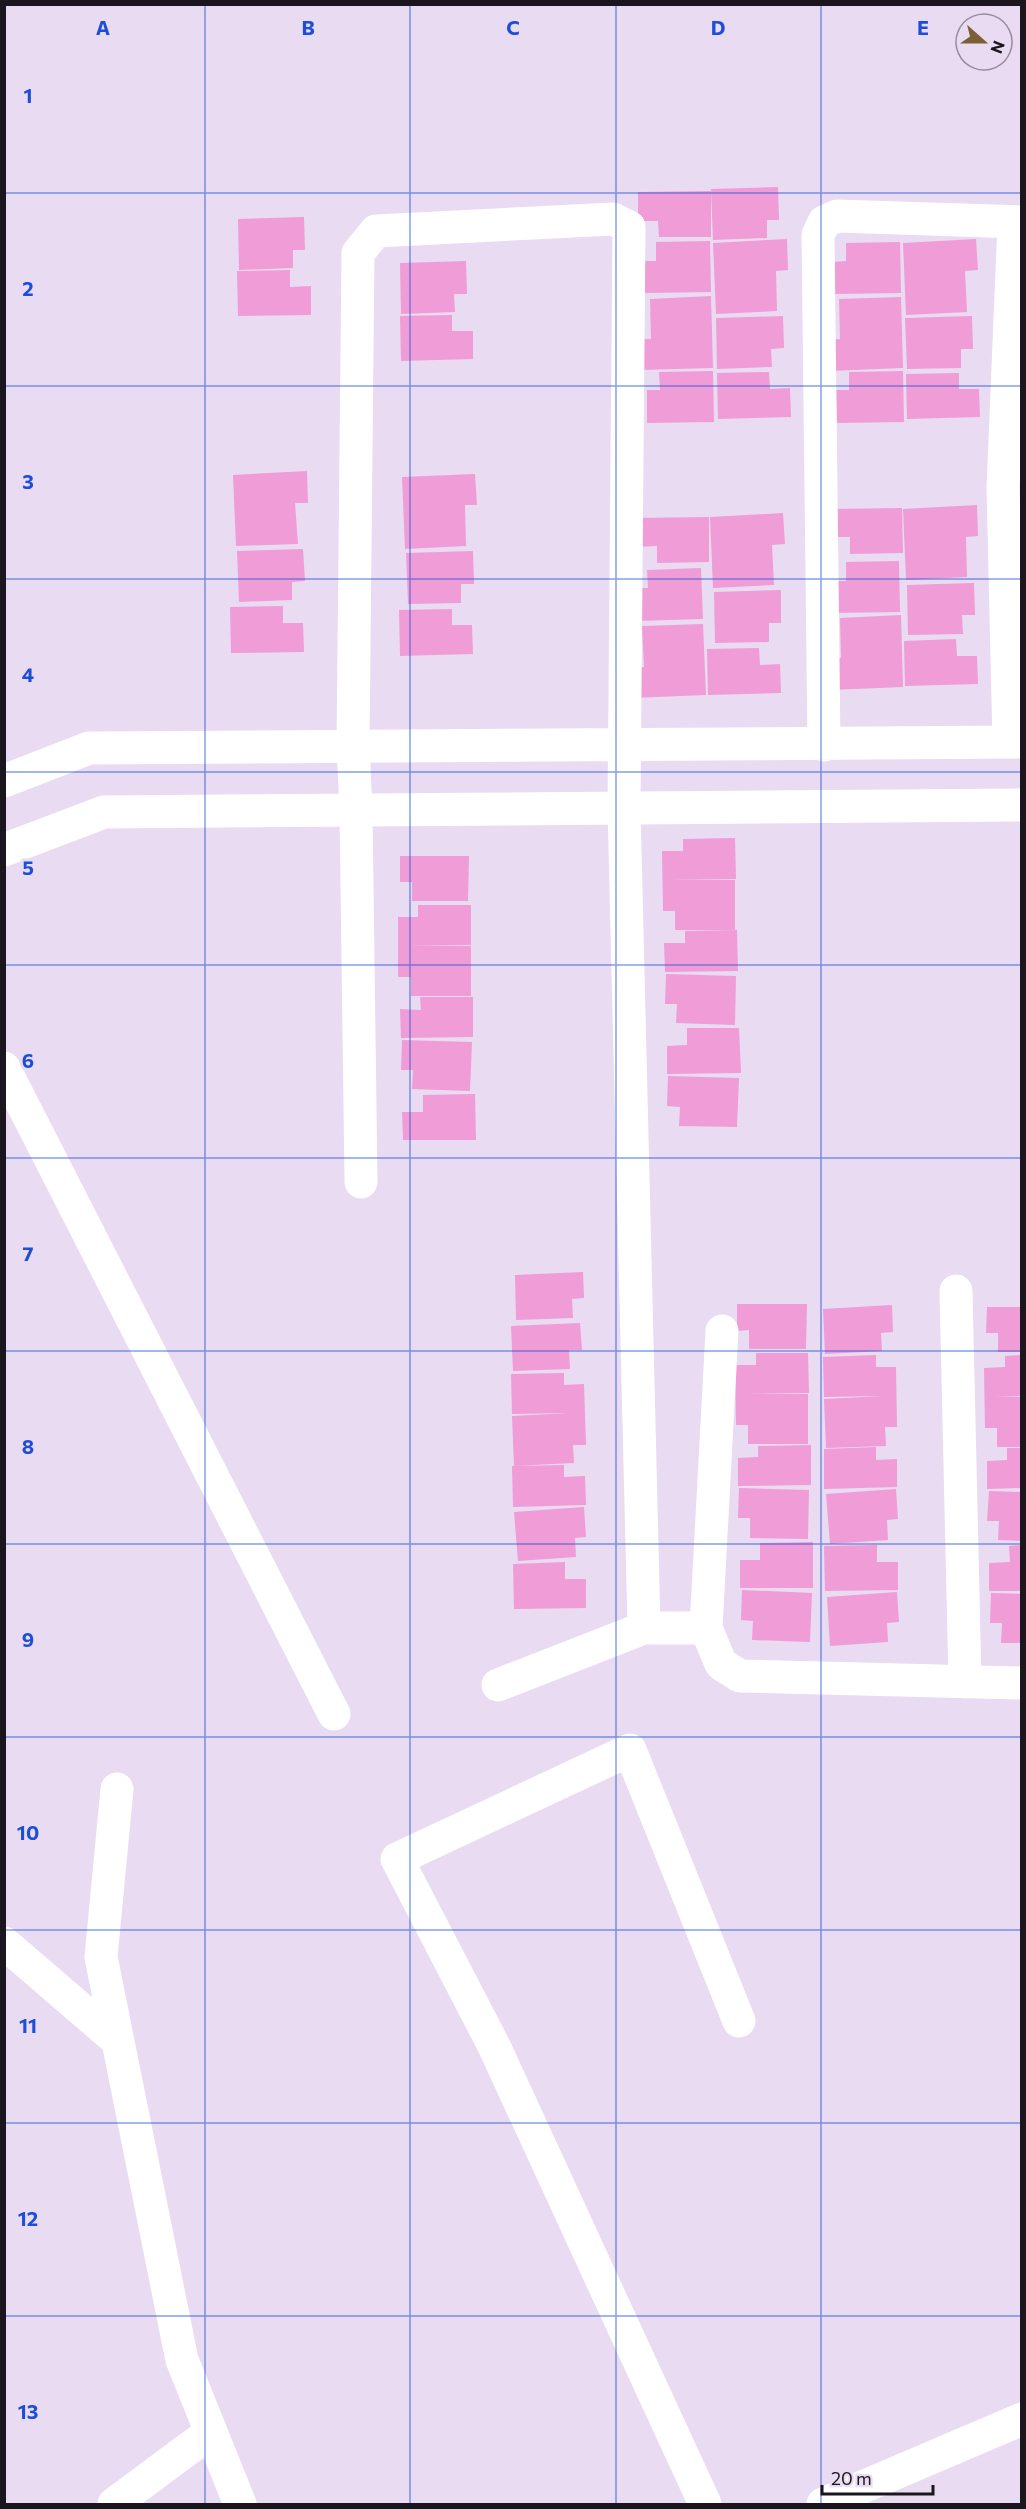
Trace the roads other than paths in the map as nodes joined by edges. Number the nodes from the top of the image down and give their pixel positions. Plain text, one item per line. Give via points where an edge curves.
1 (1018, 223) edge
2 (1016, 742) edge
3 (624, 743) junction
4 (824, 745) junction
5 (353, 746) junction
6 (4, 781) edge
7 (1022, 805) edge
8 (624, 808) junction
9 (356, 810) junction
10 (4, 850) edge
11 (4, 1068) edge
12 (361, 1182) dead end
13 (956, 1291) dead end
14 (722, 1331) dead end
15 (644, 1628) junction
16 (706, 1628) junction
17 (965, 1682) junction
18 (1022, 1683) edge
19 (498, 1685) dead end
20 (334, 1714) dead end
21 (117, 1789) dead end
22 (4, 1943) edge
23 (739, 2021) dead end
24 (117, 2041) junction
25 (1022, 2419) edge
26 (211, 2432) junction
27 (114, 2505) edge
28 (240, 2505) edge
29 (705, 2505) edge
30 (824, 2505) edge

1 - 2 street via 1003,488
1 - 4 street via 837,216 824,222 818,235
2 - 4 street
3 - 4 street
3 - 5 street
3 - 5 street via 628,227 613,219 376,231 358,253
3 - 8 street
5 - 6 street via 89,748
5 - 9 street
7 - 8 street
8 - 9 street
8 - 15 street
9 - 10 street via 104,812
9 - 12 street
11 - 20 street
13 - 17 street
14 - 16 street
15 - 16 street
15 - 19 street
16 - 17 street via 721,1664 740,1676
17 - 18 street
21 - 24 street via 100,1957
22 - 24 street
23 - 29 street via 630,1750 397,1859 494,2046
24 - 26 street via 182,2360
25 - 30 street
26 - 27 street
26 - 28 street

